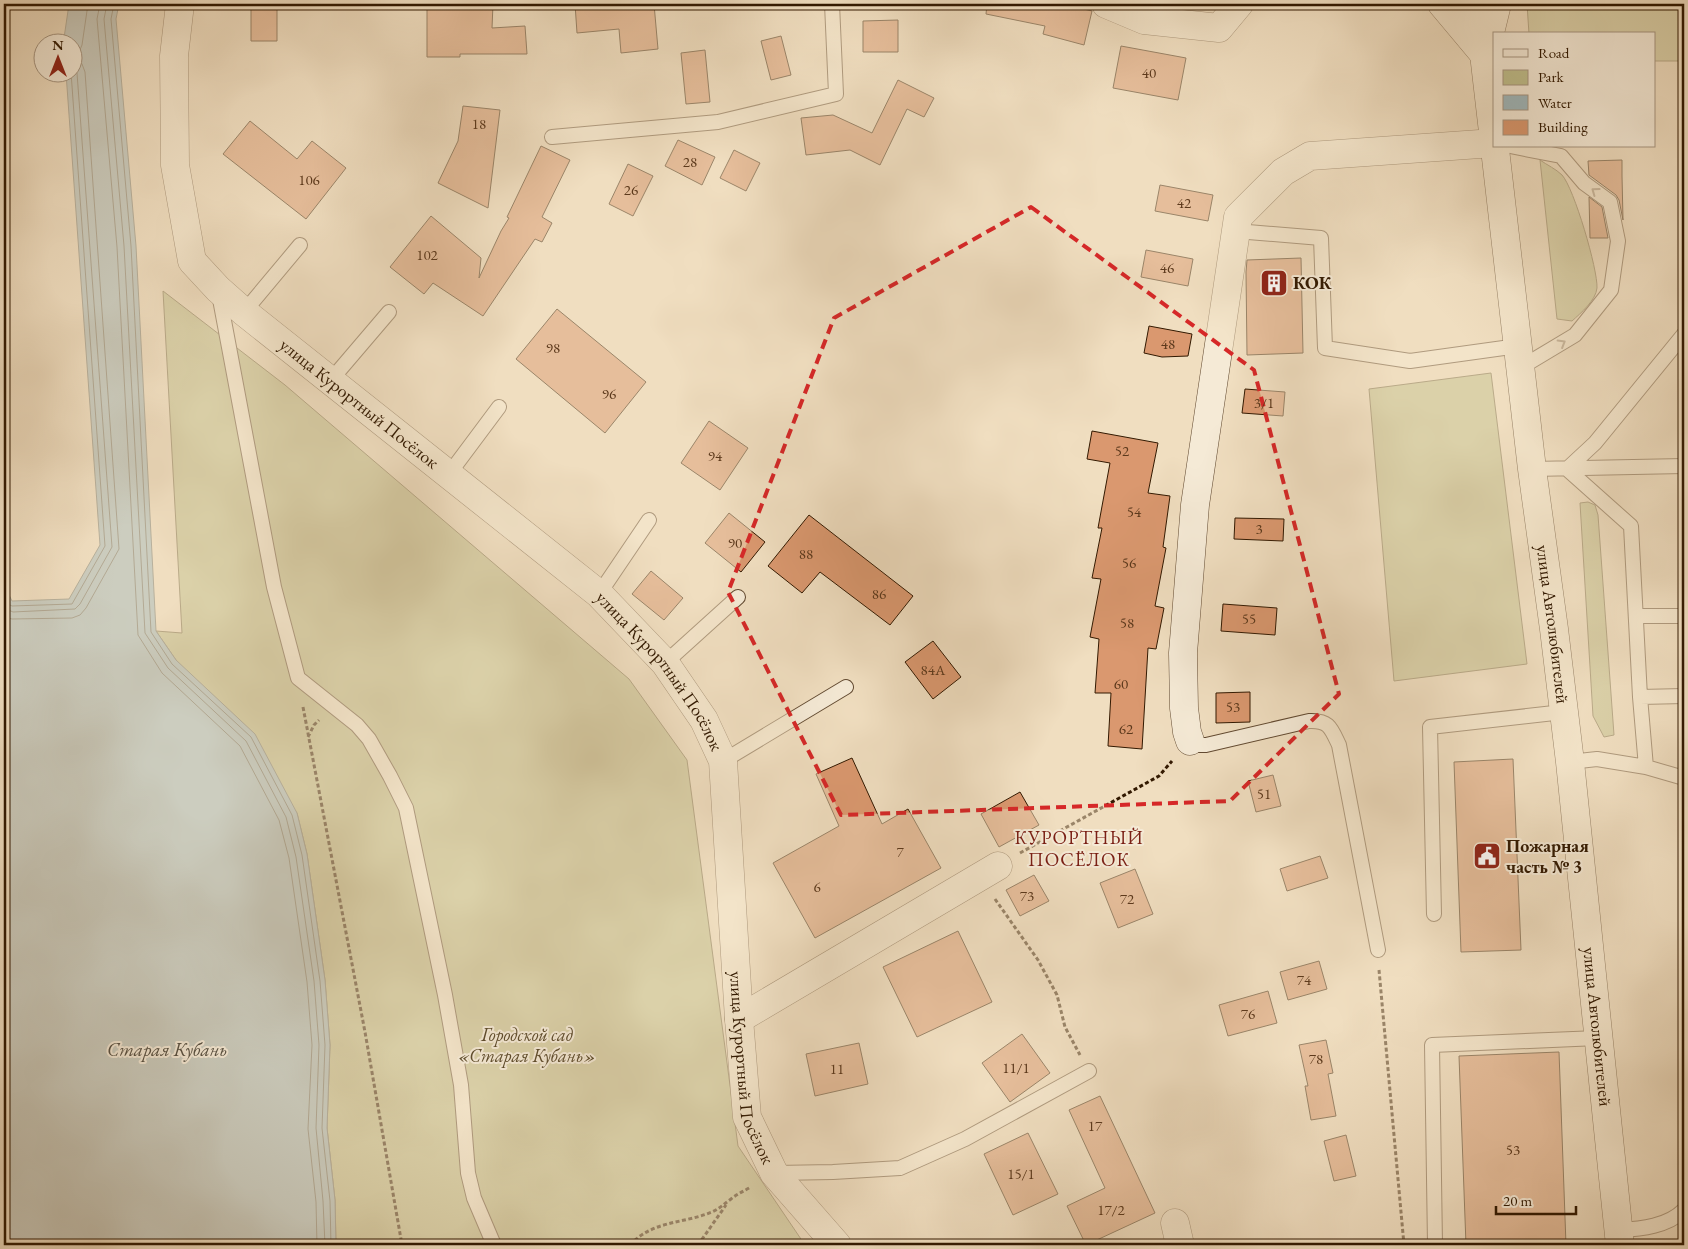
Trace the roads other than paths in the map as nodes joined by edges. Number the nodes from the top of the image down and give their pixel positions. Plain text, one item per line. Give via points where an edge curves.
1 (180, 4) edge
2 (832, 4) edge
3 (1106, 4) edge
4 (1239, 4) edge
5 (1442, 4) edge
6 (1476, 4) edge
7 (1497, 4) edge
8 (1484, 54) junction
9 (1493, 134) edge
10 (552, 137) dead end
11 (1493, 143) edge
12 (1495, 148) edge
13 (1520, 148) edge
14 (1236, 231) junction
15 (300, 245) dead end
16 (218, 289) junction
17 (244, 312) junction
18 (389, 312) dead end
19 (1684, 334) edge
20 (1519, 357) junction
21 (331, 380) junction
22 (499, 407) dead end
23 (1684, 466) edge
24 (1567, 469) junction
25 (1532, 470) junction
26 (449, 474) junction
27 (649, 520) dead end
28 (599, 594) junction
29 (738, 597) dead end
30 (1637, 616) junction
31 (1684, 616) edge
32 (665, 663) junction
33 (846, 687) dead end
34 (1684, 696) edge
35 (1640, 697) junction
36 (1563, 712) junction
37 (1190, 741) joint
38 (723, 760) junction
39 (1570, 762) junction
40 (1646, 767) junction
41 (1684, 778) edge
42 (989, 870) road end
43 (1434, 914) dead end
44 (1378, 950) road end
45 (739, 1019) junction
46 (1598, 1038) junction
47 (1089, 1071) road end
48 (774, 1173) junction
49 (1684, 1210) edge
50 (1620, 1238) edge
51 (494, 1245) edge
52 (837, 1245) edge
53 (1435, 1245) edge

1 - 16 street, улица Курортный Посёлок via 174,56 175,165 192,260
2 - 10 lane via 836,94 718,122
3 - 4 street via 1144,20 1219,28
5 - 8 street
6 - 8 street, улица Автолюбителей
7 - 8 street
8 - 9 street, улица Автолюбителей
11 - 14 street via 1310,156 1283,172 1238,217
12 - 20 street, улица Автолюбителей
20 -> 13 lane via 1575,335 1611,290 1618,241 1610,202 1584,183 1561,156
14 - 20 lane via 1321,238 1326,348 1410,361
14 - 37 street via 1196,505 1183,653 1184,708
15 - 17 lane
16 - 17 street, улица Курортный Посёлок
16 - 51 lane via 274,587 298,678 357,725 369,739 406,808 459,1076 468,1173 474,1198
17 - 21 street, улица Курортный Посёлок
18 - 21 lane
19 - 24 lane via 1595,443
20 - 25 street, улица Автолюбителей
21 - 26 street, улица Курортный Посёлок
22 - 26 lane
23 - 24 lane
24 - 25 lane
24 - 30 lane via 1631,526
25 - 36 street, улица Автолюбителей
26 - 28 street, улица Курортный Посёлок
27 - 28 lane
28 - 32 street, улица Курортный Посёлок
29 - 32 lane
30 - 31 lane
30 - 35 lane
32 - 38 street, улица Курортный Посёлок via 704,720
33 - 38 lane
34 - 35 lane
35 - 40 lane
36 - 39 street, улица Автолюбителей
36 - 43 lane via 1430,727
37 - 44 lane via 1206,745 1309,721 1320,720 1330,726 1339,745
38 - 45 street, улица Курортный Посёлок
39 - 40 lane via 1597,759
39 - 46 street, улица Автолюбителей
40 - 41 lane
42 - 45 street
45 - 48 street, улица Курортный Посёлок via 746,1116
46 - 50 street, улица Автолюбителей
46 - 53 lane via 1432,1045
47 - 48 lane via 965,1140 900,1168
48 - 52 street, улица Курортный Посёлок
49 - 50 lane via 1676,1218

